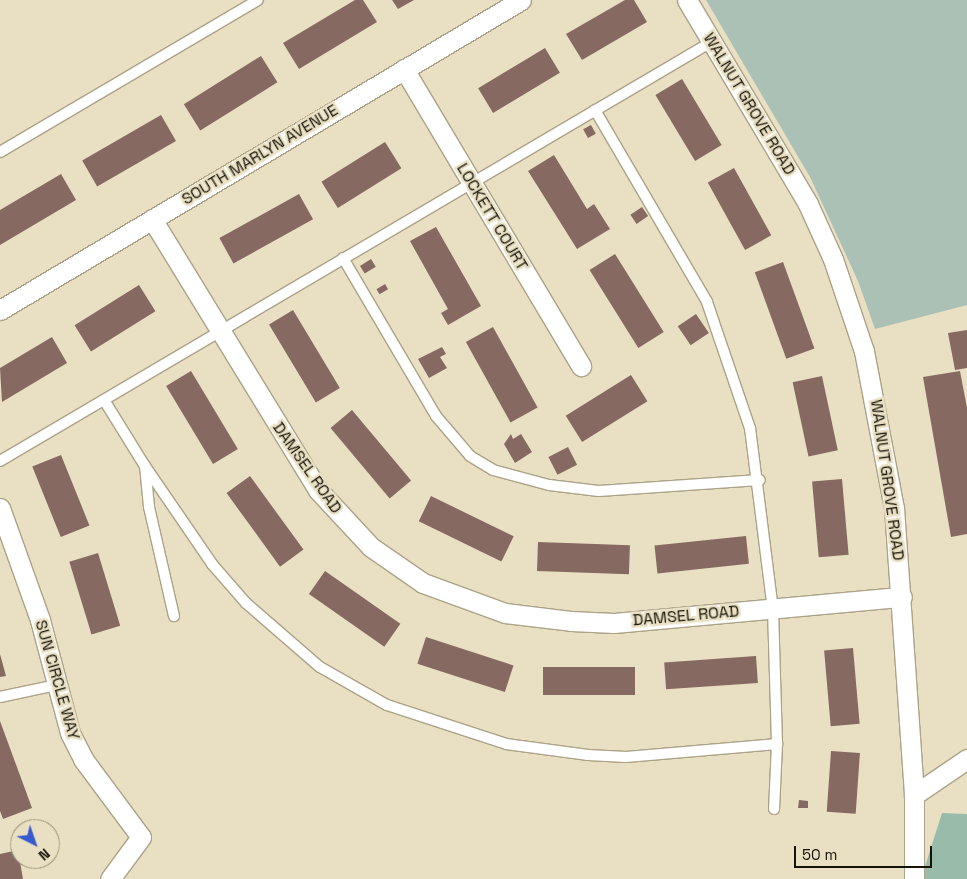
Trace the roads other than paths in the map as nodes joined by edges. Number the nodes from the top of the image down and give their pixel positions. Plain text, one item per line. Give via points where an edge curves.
1 (258, 0) edge
2 (521, 0) edge
3 (686, 0) edge
4 (712, 41) junction
5 (404, 69) junction
6 (595, 110) junction
7 (0, 152) edge
8 (471, 182) junction
9 (152, 219) junction
10 (343, 258) junction
11 (0, 310) edge
12 (220, 331) junction
13 (581, 366) dead end
14 (104, 400) junction
15 (0, 461) edge
16 (145, 466) junction
17 (760, 480) junction
18 (0, 508) edge
19 (902, 598) junction
20 (773, 609) junction
21 (174, 616) dead end
22 (56, 685) junction
23 (0, 697) edge
24 (778, 744) junction
25 (967, 759) edge
26 (914, 795) junction
27 (774, 809) dead end
28 (110, 879) edge
29 (914, 879) edge

1 - 7 lane
2 - 5 street, SOUTH MARLYN AVENUE
3 - 4 street, WALNUT GROVE ROAD
4 - 6 lane
4 - 19 street, WALNUT GROVE ROAD via 808,204 847,296 886,448
5 - 8 street, LOCKETT COURT
5 - 9 street, SOUTH MARLYN AVENUE
6 - 8 lane
6 - 17 lane via 707,302 750,428
8 - 10 lane
8 - 13 street, LOCKETT COURT
9 - 11 street, SOUTH MARLYN AVENUE
9 - 12 street, DAMSEL ROAD
10 - 12 lane
10 - 17 lane via 436,416 470,456 493,470 548,485 599,491
12 - 14 lane
12 - 20 street, DAMSEL ROAD via 318,490 371,547 424,583 534,619 614,623
14 - 15 lane
14 - 16 lane
16 - 21 lane via 149,507
16 - 24 lane via 212,564 253,610 320,667 387,705 506,744 588,755 626,757
17 - 20 lane
18 - 22 street, SUN CIRCLE WAY via 40,620
19 - 20 street, DAMSEL ROAD
19 - 26 street, WALNUT GROVE ROAD
20 - 24 lane
22 - 23 lane
22 - 28 street, SUN CIRCLE WAY via 83,759 141,837
24 - 27 lane
25 - 26 street
26 - 29 street, WALNUT GROVE ROAD

